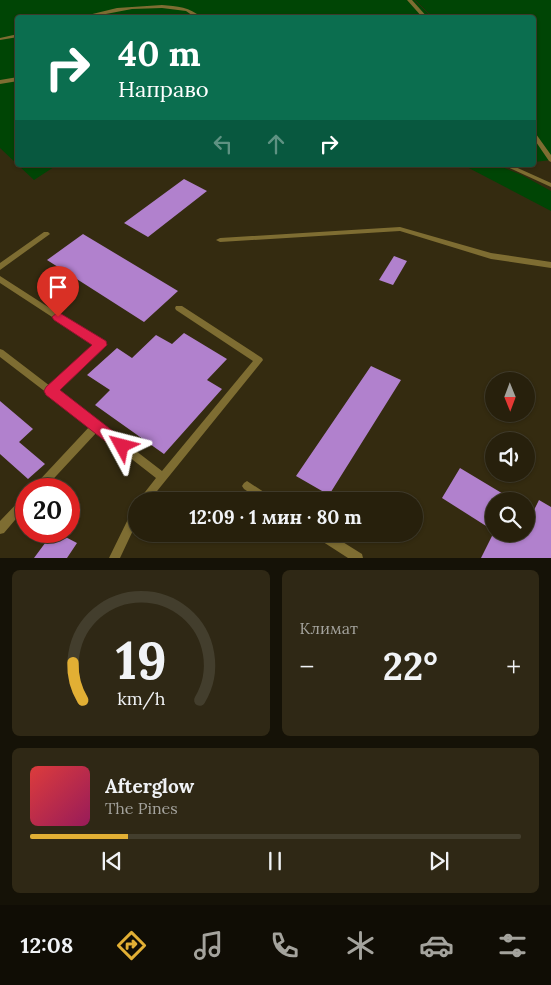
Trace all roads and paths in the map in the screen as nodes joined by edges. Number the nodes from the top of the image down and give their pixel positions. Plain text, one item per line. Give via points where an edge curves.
1 (409, 0) edge
2 (88, 15) edge
3 (196, 15) edge
4 (423, 15) edge
5 (15, 36) edge
6 (0, 40) edge
7 (15, 80) edge
8 (0, 82) edge
9 (536, 139) edge
10 (551, 160) edge
11 (510, 167) edge
12 (551, 185) edge
13 (46, 234) dead end
14 (220, 240) dead end
15 (551, 265) edge
16 (0, 267) edge
17 (0, 279) edge
18 (179, 308) dead end
19 (0, 352) edge
20 (50, 391) junction
21 (96, 426) junction
22 (47, 478) edge
23 (163, 478) junction
24 (247, 486) dead end
25 (151, 492) edge
26 (256, 492) edge
27 (15, 512) edge
28 (0, 529) edge
29 (128, 530) edge
30 (333, 542) edge
31 (114, 558) edge
32 (358, 558) edge

1 - 4 lane
2 - 3 lane via 174,8 189,10
5 - 6 lane
7 - 8 lane
9 - 10 lane
11 - 12 lane
13 - 16 lane
14 - 15 lane via 400,229 491,256
17 - 20 lane via 101,345
18 - 23 lane via 259,360
19 - 20 lane
20 - 21 lane
21 - 22 lane
21 - 23 lane
23 - 25 lane
24 - 26 lane
27 - 28 lane
29 - 31 lane
30 - 32 lane

